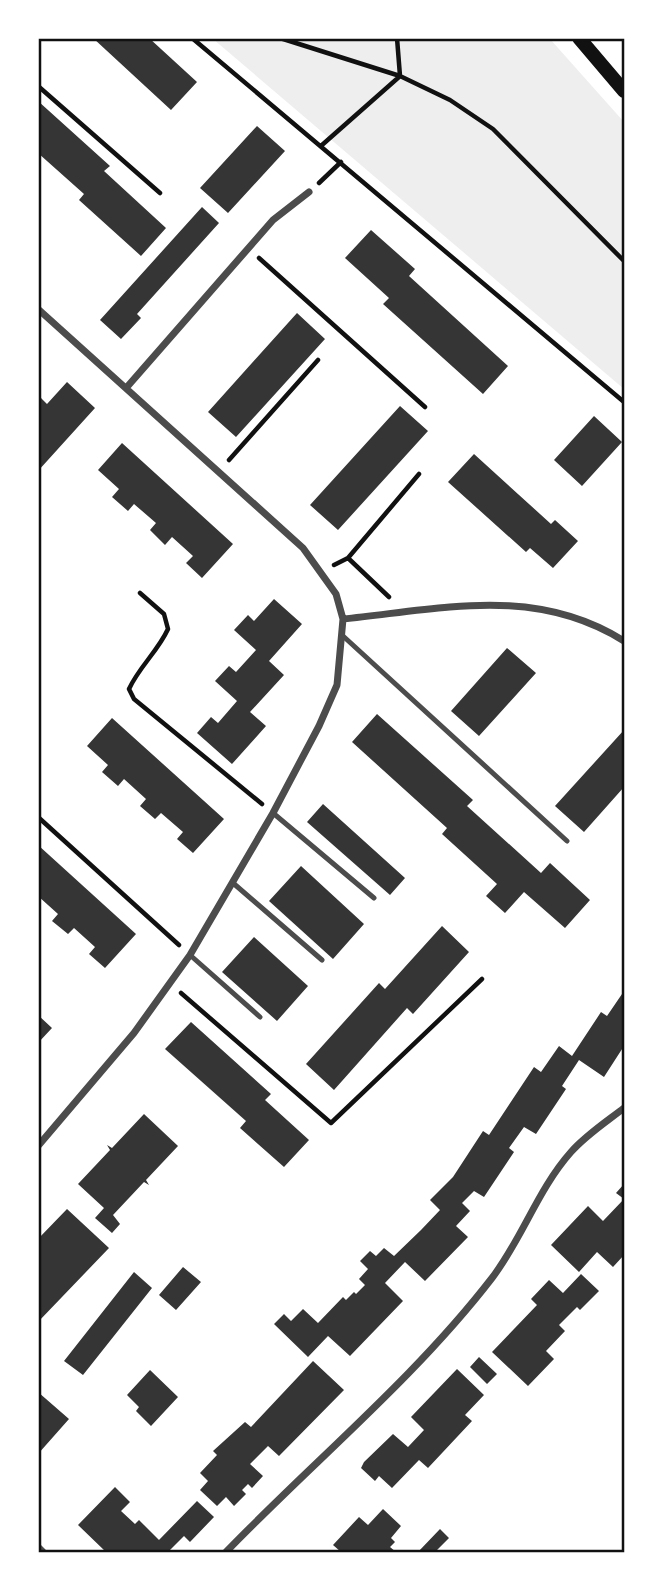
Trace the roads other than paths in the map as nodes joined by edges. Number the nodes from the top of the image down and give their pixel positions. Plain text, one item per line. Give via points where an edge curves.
1 (579, 38) edge
2 (625, 91) edge
3 (309, 192) road end
4 (38, 309) edge
5 (127, 387) junction
6 (343, 619) junction
7 (343, 636) junction
8 (625, 641) edge
9 (273, 813) junction
10 (567, 841) dead end
11 (233, 883) junction
12 (374, 898) dead end
13 (190, 955) junction
14 (322, 960) dead end
15 (260, 1017) dead end
16 (625, 1108) edge
17 (38, 1146) edge
18 (38, 1547) edge
19 (43, 1552) edge
20 (226, 1552) edge

1 - 2 main road
3 - 5 street via 273,220
4 - 5 street
5 - 6 street via 303,548 336,594
6 - 7 street
6 - 8 street via 506,603 557,611 599,625
7 - 9 street via 338,685
7 - 10 lane
9 - 11 street
9 - 12 lane
11 - 13 street
11 - 14 lane
13 - 15 lane
13 - 17 street via 134,1033
16 - 20 street via 571,1152 492,1277 432,1344 359,1423
18 - 19 street

